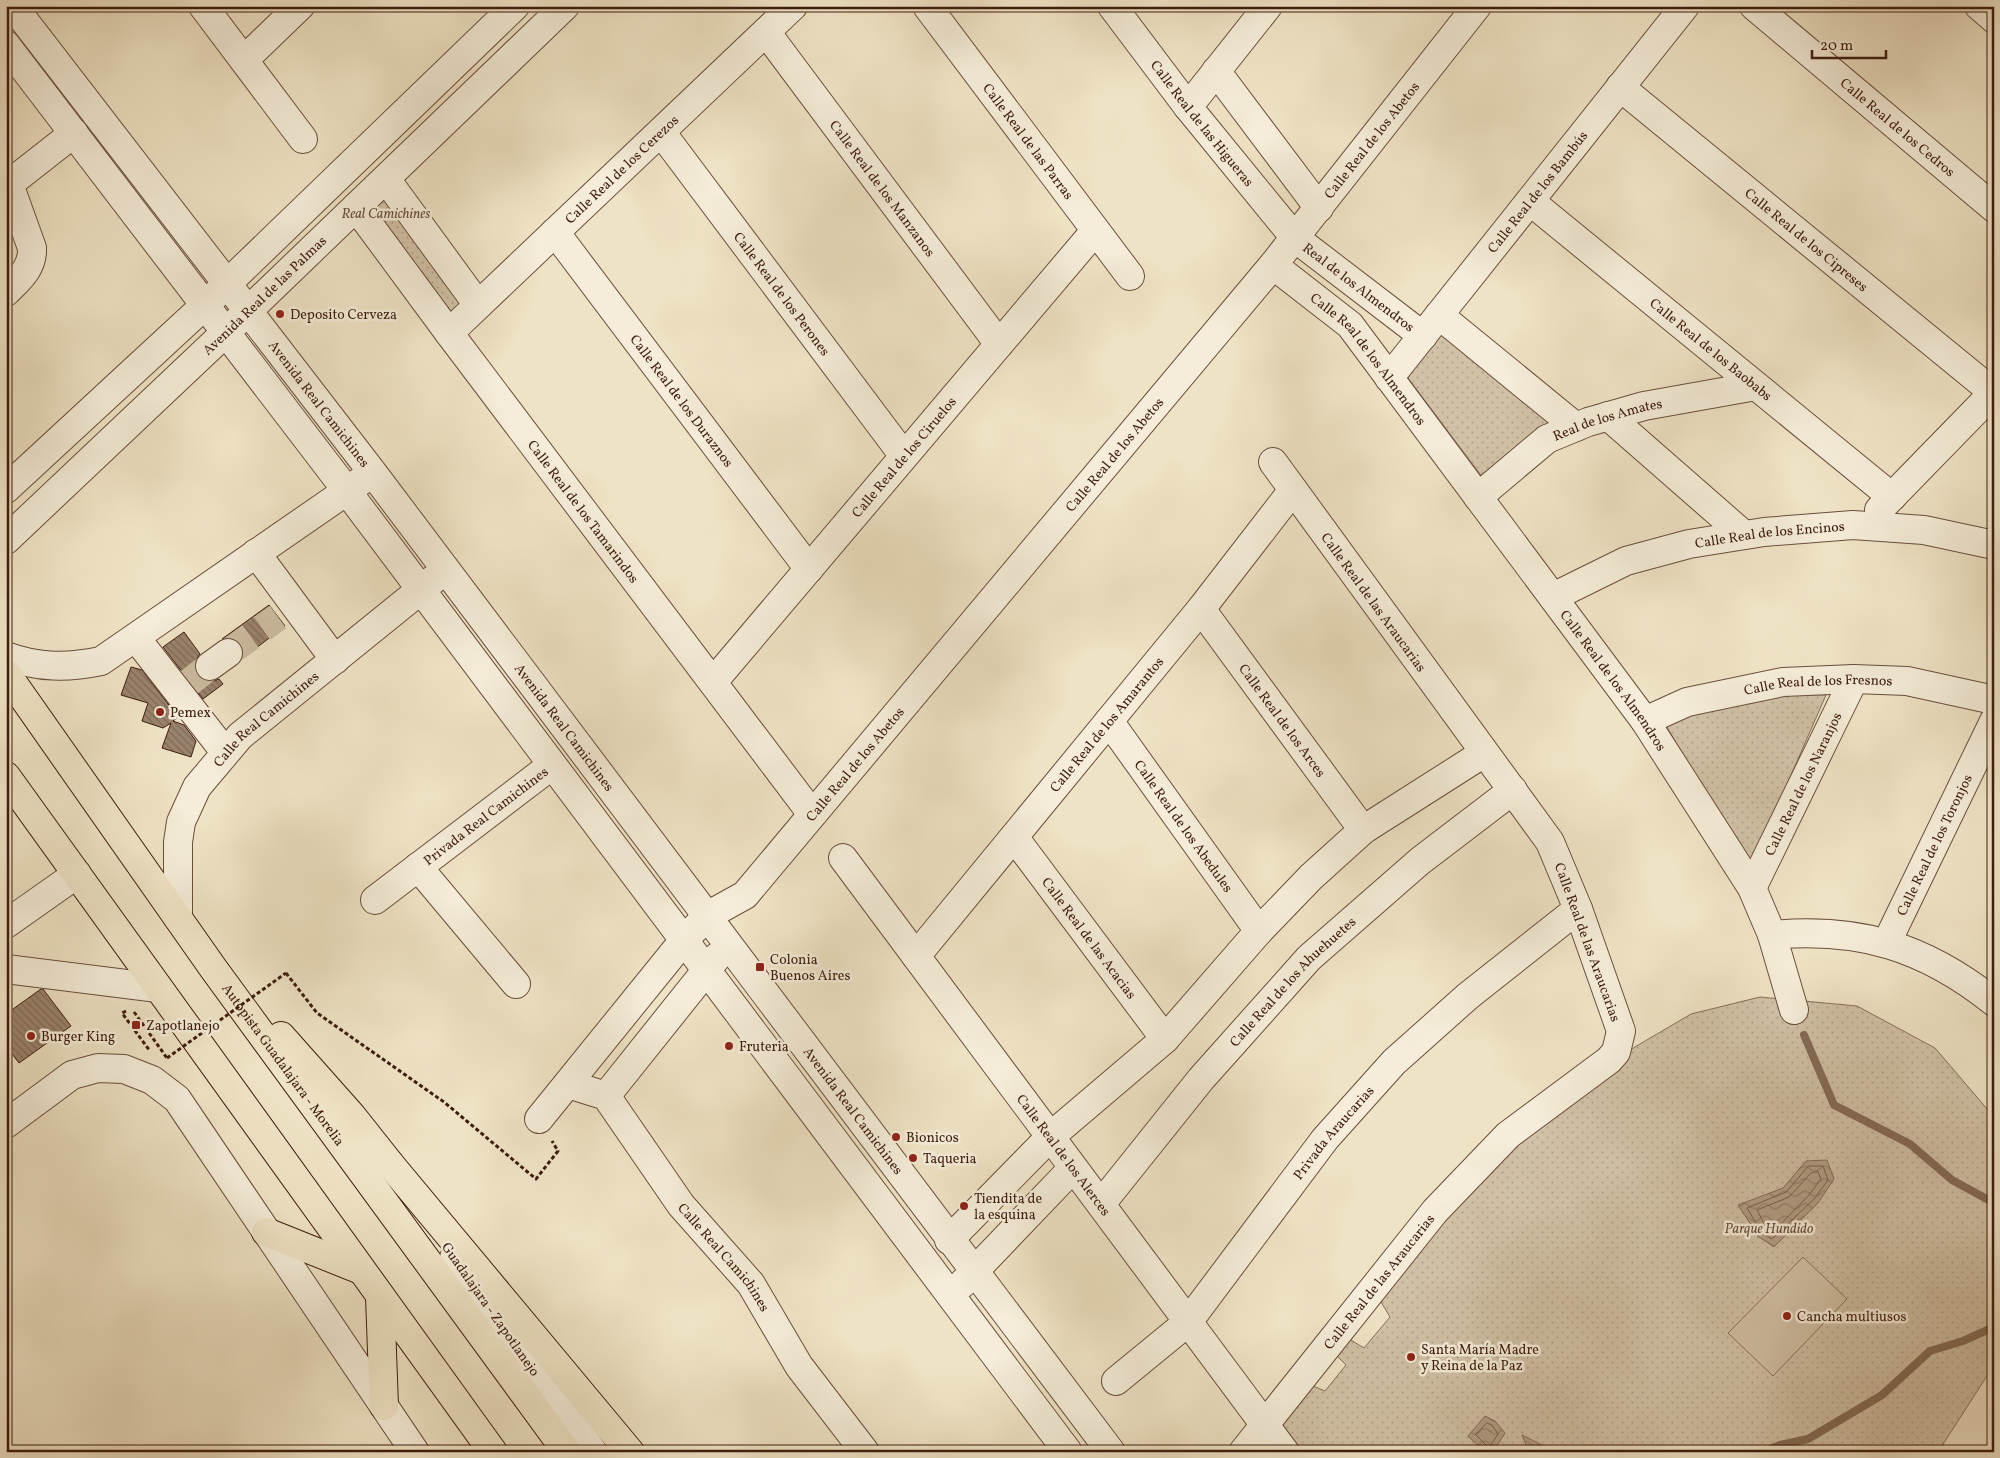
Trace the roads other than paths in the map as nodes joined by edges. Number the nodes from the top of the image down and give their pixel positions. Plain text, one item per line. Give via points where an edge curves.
1 (12, 6) edge
2 (203, 6) edge
3 (300, 6) edge
4 (514, 6) edge
5 (565, 6) edge
6 (793, 6) edge
7 (927, 6) edge
8 (1112, 6) edge
9 (1268, 6) edge
10 (1477, 6) edge
11 (1684, 6) edge
12 (1754, 6) edge
13 (1979, 6) edge
14 (1994, 18) edge
15 (766, 32) junction
16 (6, 45) edge
17 (244, 60) junction
18 (457, 62) junction
19 (1216, 72) junction
20 (481, 87) junction
21 (1620, 87) junction
22 (1188, 107) junction
23 (661, 132) junction
24 (74, 133) junction
25 (303, 138) dead end
26 (386, 179) junction
27 (7, 183) edge
28 (1530, 201) junction
29 (356, 207) junction
30 (1319, 208) junction
31 (1994, 208) edge
32 (1095, 231) junction
33 (555, 232) junction
34 (1295, 238) junction
35 (1273, 265) junction
36 (1130, 276) dead end
37 (228, 284) junction
38 (6, 292) edge
39 (478, 305) junction
40 (204, 306) junction
41 (248, 311) junction
42 (1431, 325) junction
43 (226, 333) junction
44 (449, 333) junction
45 (999, 344) junction
46 (1389, 378) junction
47 (1756, 386) junction
48 (1994, 392) edge
49 (1608, 416) junction
50 (1576, 427) junction
51 (904, 456) junction
52 (1273, 462) dead end
53 (373, 473) junction
54 (6, 489) edge
55 (1294, 490) junction
56 (347, 491) junction
57 (1478, 497) junction
58 (1892, 498) junction
59 (1865, 526) junction
60 (1744, 536) junction
61 (6, 540) edge
62 (1994, 544) edge
63 (256, 553) junction
64 (809, 569) junction
65 (445, 570) junction
66 (420, 591) junction
67 (1553, 597) junction
68 (1201, 609) junction
69 (136, 638) junction
70 (6, 656) edge
71 (335, 660) junction
72 (6, 672) edge
73 (1854, 679) junction
74 (713, 682) junction
75 (1994, 700) edge
76 (1109, 721) junction
77 (1645, 721) junction
78 (1994, 722) edge
79 (225, 752) junction
80 (1484, 753) junction
81 (552, 765) junction
82 (6, 776) edge
83 (1513, 790) junction
84 (812, 814) junction
85 (1363, 830) junction
86 (1014, 837) junction
87 (843, 858) dead end
88 (418, 867) junction
89 (77, 874) junction
90 (1752, 888) junction
91 (744, 895) junction
92 (375, 900) dead end
93 (1578, 909) junction
94 (707, 916) junction
95 (178, 918) junction
96 (6, 924) edge
97 (1259, 930) junction
98 (1772, 935) junction
99 (684, 940) junction
100 (1887, 942) junction
101 (728, 944) junction
102 (916, 956) junction
103 (213, 968) junction
104 (6, 969) edge
105 (706, 969) junction
106 (516, 984) dead end
107 (158, 988) junction
108 (1994, 1002) edge
109 (1794, 1010) dead end
110 (1165, 1038) junction
111 (568, 1084) junction
112 (606, 1096) junction
113 (539, 1119) road end
114 (6, 1124) edge
115 (1051, 1136) junction
116 (390, 1164) junction
117 (1073, 1168) junction
118 (1101, 1204) junction
119 (266, 1232) junction
120 (949, 1240) junction
121 (361, 1270) junction
122 (973, 1271) junction
123 (380, 1297) junction
124 (952, 1297) junction
125 (1188, 1322) junction
126 (1116, 1380) dead end
127 (384, 1406) junction
128 (1265, 1424) junction
129 (486, 1446) edge
130 (415, 1452) edge
131 (567, 1452) edge
132 (593, 1452) edge
133 (630, 1452) edge
134 (865, 1452) edge
135 (1068, 1452) edge
136 (1111, 1452) edge
137 (1242, 1452) edge
138 (1285, 1452) edge

1 - 37 street, Avenida Real Camichines
2 - 17 street
3 - 17 street
4 - 18 street
5 - 20 street, Avenida Real de las Palmas
6 - 15 street, Calle Real de los Cerezos
7 - 32 street, Calle Real de las Parras
8 - 22 street, Calle Real de las Higueras
9 - 19 street
10 - 30 street, Calle Real de los Abetos
11 - 21 street, Calle Real de los Bambús
12 - 31 street, Calle Real de los Cedros
13 - 14 street
15 - 23 street, Calle Real de los Cerezos
15 - 45 street, Calle Real de los Manzanos
16 - 24 street
17 - 25 street
18 - 20 street
18 - 37 street
19 - 22 street
19 - 30 street
20 - 26 street, Avenida Real de las Palmas
21 - 28 street, Calle Real de los Bambús
21 - 48 street, Calle Real de los Cipreses
22 - 34 street, Calle Real de las Higueras
23 - 33 street, Calle Real de los Cerezos
23 - 51 street, Calle Real de los Perones
24 - 27 street
24 - 40 street
26 - 29 street, Avenida Real de las Palmas
26 - 39 street
27 - 38 street via 32,248 32,256 25,273
28 - 42 street, Calle Real de los Bambús
28 - 47 street, Calle Real de los Baobabs
29 - 41 street, Avenida Real de las Palmas
29 - 44 street, Calle Real de los Tamarindos
30 - 34 street, Calle Real de los Abetos
32 - 36 street, Calle Real de las Parras
32 - 45 street, Calle Real de los Ciruelos
33 - 39 street, Calle Real de los Cerezos
33 - 64 street, Calle Real de los Duraznos
34 - 35 street, Calle Real de los Abetos
34 - 42 street, Real de los Almendros
35 - 46 street, Calle Real de los Almendros via 1350,325
35 - 84 street, Calle Real de los Abetos
37 - 40 street
37 - 41 street, Avenida Real Camichines
39 - 44 street, Calle Real de los Cerezos
40 - 43 street
40 - 54 street
41 - 43 street, Avenida Real de las Palmas
41 - 53 street, Avenida Real Camichines
42 - 46 street, Calle Real de los Bambús
42 - 50 street, Real de los Almendros
43 - 56 street
43 - 61 street, Avenida Real de las Palmas
44 - 74 street, Calle Real de los Tamarindos
45 - 51 street, Calle Real de los Ciruelos
46 - 57 street, Calle Real de los Almendros
47 - 49 street, Real de los Amates via 1644,406
47 - 58 street, Calle Real de los Baobabs
48 - 58 street
49 - 50 street, Real de los Amates
49 - 60 street
50 - 57 street, Real de los Amates via 1546,440
51 - 64 street, Calle Real de los Ciruelos
52 - 55 street, Calle Real de las Araucarias
53 - 56 street
53 - 65 street, Avenida Real Camichines
55 - 68 street, Calle Real de los Amarantos
55 - 80 street, Calle Real de las Araucarias
56 - 63 street
56 - 66 street
57 - 67 street, Calle Real de los Almendros
58 - 59 street
59 - 60 street, Calle Real de los Encinos
59 - 62 street, Calle Real de los Encinos via 1924,530
60 - 67 street, Calle Real de los Encinos via 1689,544 1626,561
63 - 69 street
63 - 71 street via 286,611
64 - 74 street, Calle Real de los Ciruelos
65 - 66 street, Calle Real Camichines
65 - 94 street, Avenida Real Camichines
66 - 71 street, Calle Real Camichines
66 - 81 street
67 - 77 street, Calle Real de los Almendros
68 - 76 street, Calle Real de los Amarantos
68 - 85 street, Calle Real de los Arces
69 - 70 street via 101,661 78,666 55,667
69 - 79 street via 182,688
71 - 79 street, Calle Real Camichines via 240,736
72 - 95 main road, Autopista Guadalajara - Morelia
73 - 75 street, Calle Real de los Fresnos via 1907,681
73 - 77 street, Calle Real de los Fresnos via 1783,682 1731,691 1687,702
73 - 90 street, Calle Real de los Naranjos
74 - 84 street, Calle Real de los Tamarindos
76 - 86 street, Calle Real de los Amarantos
76 - 97 street, Calle Real de los Abedules
77 - 90 street, Calle Real de los Almendros
78 - 100 street, Calle Real de los Toronjos
79 - 95 street, Calle Real Camichines via 198,787 181,822 176,869
80 - 83 street, Calle Real de las Araucarias
80 - 85 street
81 - 88 street, Privada Real Camichines
81 - 99 street
82 - 89 main road
83 - 93 street, Calle Real de las Araucarias via 1550,842
83 - 118 street, Calle Real de los Ahuehuetes via 1420,861 1308,958 1201,1079
84 - 91 street, Calle Real de los Abetos
85 - 97 street
86 - 102 street, Calle Real de los Amarantos
86 - 110 street, Calle Real de las Acacias
87 - 102 street, Calle Real de los Alerces
88 - 92 street, Privada Real Camichines
88 - 106 street, Privada Real Camichines
89 - 96 street
89 - 107 main road
90 - 98 street, Calle Real de los Almendros
91 - 94 street, Calle Real de los Abetos
91 - 101 street, Calle Real de los Abetos
93 - 125 street, Privada Araucarias via 1468,996 1394,1062 1340,1120
93 - 128 street, Calle Real de las Araucarias via 1621,1031 1616,1052 1508,1135 1435,1210
94 - 99 street, Calle Real de los Abetos
94 - 101 street, Avenida Real Camichines
95 - 103 main road, Autopista Guadalajara - Morelia
97 - 110 street
98 - 100 street via 1841,933
98 - 109 street, Calle Real de los Almendros
99 - 105 street
99 - 111 street, Calle Real de los Abetos
100 - 108 street via 1926,959 1972,985
101 - 105 street, Calle Real de los Abetos
101 - 120 street, Avenida Real Camichines
102 - 115 street, Calle Real de los Alerces
103 - 116 main road via 312,1069
103 - 131 main road, Autopista Guadalajara - Morelia
104 - 107 street
105 - 112 street, Calle Real de los Abetos
105 - 124 street
107 - 121 main road
110 - 115 street
111 - 112 street
111 - 113 street, Calle Real de los Abetos
112 - 134 street, Calle Real Camichines via 681,1205 751,1284 799,1366
114 - 119 street via 72,1075 98,1068 124,1069 152,1080 177,1099
115 - 117 street, Calle Real de los Alerces
115 - 120 street
116 - 132 street, Guadalajara - Zapotlanejo
116 - 133 main road
117 - 118 street, Calle Real de los Alerces
117 - 122 street
118 - 125 street, Calle Real de los Alerces
119 - 121 main road
119 - 127 street
120 - 122 street, Avenida Real Camichines
121 - 123 main road
122 - 124 street
122 - 136 street, Avenida Real Camichines
123 - 127 main road
123 - 129 main road
124 - 135 street
125 - 126 street, Privada Araucarias
125 - 128 street, Calle Real de los Alerces
127 - 130 street
128 - 137 street, Calle Real de las Araucarias
128 - 138 street, Calle Real de los Alerces

